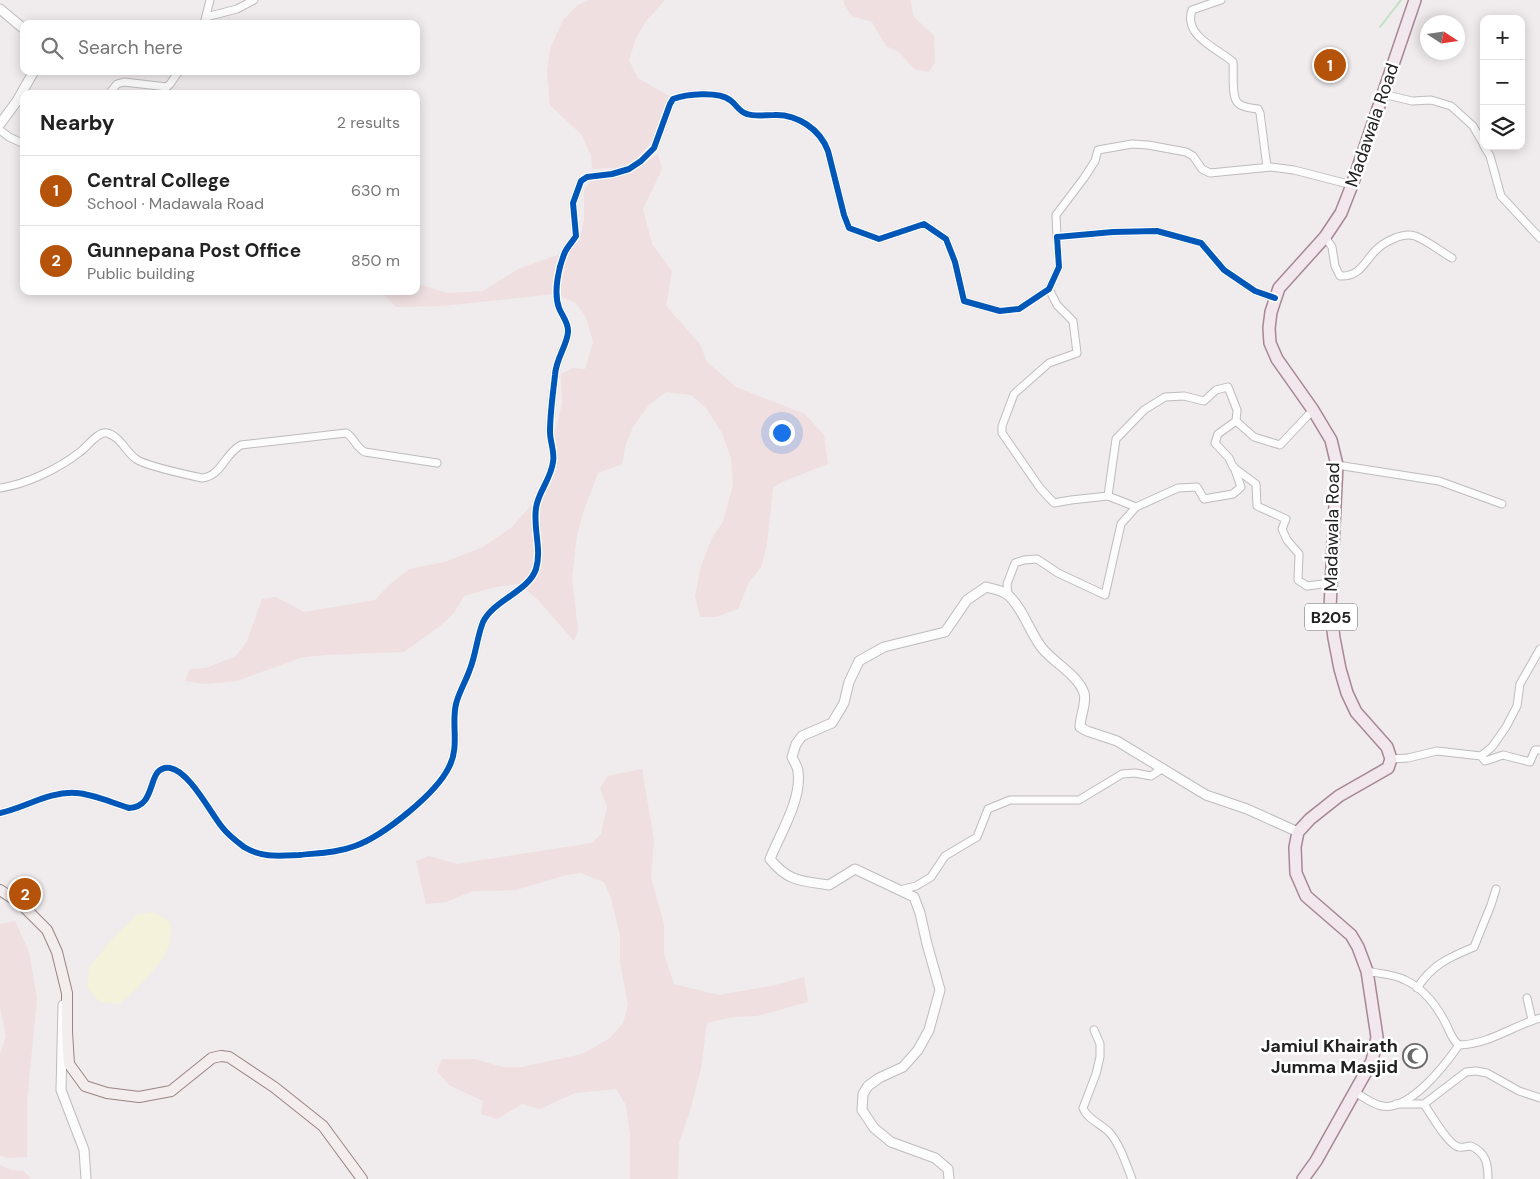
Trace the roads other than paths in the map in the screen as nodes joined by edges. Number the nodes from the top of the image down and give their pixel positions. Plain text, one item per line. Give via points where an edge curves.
1 (210, 0) edge
2 (254, 0) edge
3 (1221, 0) edge
4 (1415, 0) edge
5 (0, 9) edge
6 (205, 20) edge
7 (20, 26) edge
8 (32, 75) edge
9 (176, 75) edge
10 (23, 90) edge
11 (113, 90) edge
12 (1383, 94) junction
13 (20, 96) edge
14 (0, 124) edge
15 (0, 130) edge
16 (1480, 139) edge
17 (20, 142) edge
18 (1486, 150) edge
19 (1267, 167) junction
20 (1352, 185) junction
21 (1325, 237) junction
22 (1057, 238) junction
23 (1540, 238) edge
24 (1452, 258) dead end
25 (1049, 289) junction
26 (1275, 298) junction
27 (1313, 410) junction
28 (1236, 421) junction
29 (437, 463) dead end
30 (1337, 465) junction
31 (1234, 467) junction
32 (0, 488) edge
33 (1108, 496) junction
34 (1502, 504) dead end
35 (1136, 506) junction
36 (1331, 583) junction
37 (1008, 595) junction
38 (1540, 649) edge
39 (1540, 750) edge
40 (1480, 756) junction
41 (1391, 759) junction
42 (1163, 768) junction
43 (0, 813) edge
44 (1298, 832) junction
45 (1496, 889) dead end
46 (0, 890) edge
47 (900, 890) junction
48 (1367, 971) junction
49 (1417, 988) junction
50 (67, 993) junction
51 (1527, 998) dead end
52 (1540, 1018) edge
53 (1532, 1020) junction
54 (1094, 1030) dead end
55 (1459, 1045) junction
56 (1354, 1092) junction
57 (1540, 1098) edge
58 (1396, 1104) junction
59 (1424, 1104) junction
60 (86, 1179) edge
61 (362, 1179) edge
62 (949, 1179) edge
63 (1132, 1179) edge
64 (1303, 1179) edge
65 (1488, 1179) edge

1 - 6 street
2 - 6 street
3 - 19 street via 1192,10 1190,24 1208,45 1233,62 1236,103 1258,109 1260,113
4 - 12 main road, Madawala Road / B205
5 - 7 street
8 - 10 street
9 - 11 street via 167,87 121,83
12 - 16 street via 1412,101 1431,100 1450,106 1473,126
12 - 20 main road, Madawala Road / B205
13 - 14 street
15 - 17 street
18 - 23 street via 1501,196
19 - 20 street via 1294,170
19 - 22 street via 1210,173 1186,152 1132,144 1098,150 1084,178 1056,214
20 - 21 main road, Madawala Road / B205 via 1341,213
21 - 24 street via 1332,247 1340,276 1350,276 1366,264 1376,250 1404,235 1414,236
21 - 26 main road, Madawala Road / B205 via 1279,288
22 - 25 street via 1059,267
22 - 26 street via 1157,231 1201,243 1224,270 1255,291
25 - 33 street via 1057,305 1073,322 1077,353 1048,363 1014,394 1002,433 1054,503
25 - 43 street via 1019,309 1000,311 964,301 956,262 946,239 924,224 879,239 849,228 828,151 815,130 789,116 744,114 728,98 718,95 701,94 673,99 654,148 641,161 629,169 580,181 573,203 576,236 566,250 557,292 558,306 569,330 555,368 550,430 554,460 537,500 536,568 531,578 483,622 470,671 456,704 456,744 452,760 433,789 383,832 362,843 330,852 290,856 260,854 236,841 175,769 161,770 145,802 136,808 70,793
26 - 27 main road, Madawala Road / B205 via 1268,328 1272,352
27 - 28 street via 1280,445 1254,437
27 - 30 main road, Madawala Road / B205 via 1331,440
28 - 31 street via 1218,434 1215,443
28 - 33 street via 1237,410 1228,387 1216,390 1204,401 1184,396 1165,397 1152,404 1116,439
29 - 32 street via 365,452 346,433 241,446 231,452 217,472 202,478 144,464 107,433 40,475
30 - 34 street via 1439,481
30 - 36 main road, Madawala Road / B205
31 - 35 street via 1241,487 1233,494 1204,499 1197,486 1178,488
31 - 36 street via 1256,484 1257,506 1286,519 1282,528 1299,554 1298,580 1307,586
33 - 35 street
35 - 37 street via 1121,524 1105,594 1058,573 1038,559 1015,563 1007,584
36 - 41 main road, Madawala Road / B205 via 1334,638 1347,693 1356,712 1387,747
37 - 42 street via 1042,648 1080,684 1085,696 1080,727 1117,741
37 - 47 street via 986,588 967,600 945,632 884,647 859,661 844,703 832,723 802,736 796,744 792,757 798,771 798,787 770,859 779,871 797,880 829,885 855,869
38 - 40 street via 1520,684 1516,706 1506,727
39 - 40 street via 1535,750 1530,762 1503,755 1485,761
40 - 41 street via 1437,751
41 - 44 main road via 1388,768 1339,796
42 - 44 street via 1206,795
42 - 47 street via 1151,776 1122,774 1079,800 1010,800 988,809 977,837 945,856 931,876 916,886
44 - 48 main road via 1296,873 1306,896 1351,936
45 - 49 street via 1474,947 1440,962
46 - 50 main road via 20,903 48,930
47 - 62 street via 914,898 940,990 929,1030 918,1050 903,1068 878,1078 868,1086 863,1094 862,1110 874,1128 892,1142 936,1158 948,1169
48 - 49 street via 1405,980
48 - 56 main road via 1377,1037 1372,1061
49 - 55 street via 1431,1000 1454,1042
50 - 60 street via 62,1006 60,1090 84,1150
50 - 61 main road via 69,1064 85,1086 139,1097 170,1091 212,1058 229,1058 274,1087 323,1126
51 - 53 street
52 - 53 street
53 - 55 street via 1472,1045
54 - 63 street via 1100,1044 1100,1057 1083,1108 1110,1133
55 - 58 street via 1428,1084
56 - 58 street via 1382,1106
56 - 64 main road
57 - 59 street via 1476,1071 1466,1072
58 - 59 street
59 - 65 street via 1456,1146 1471,1146 1485,1157

